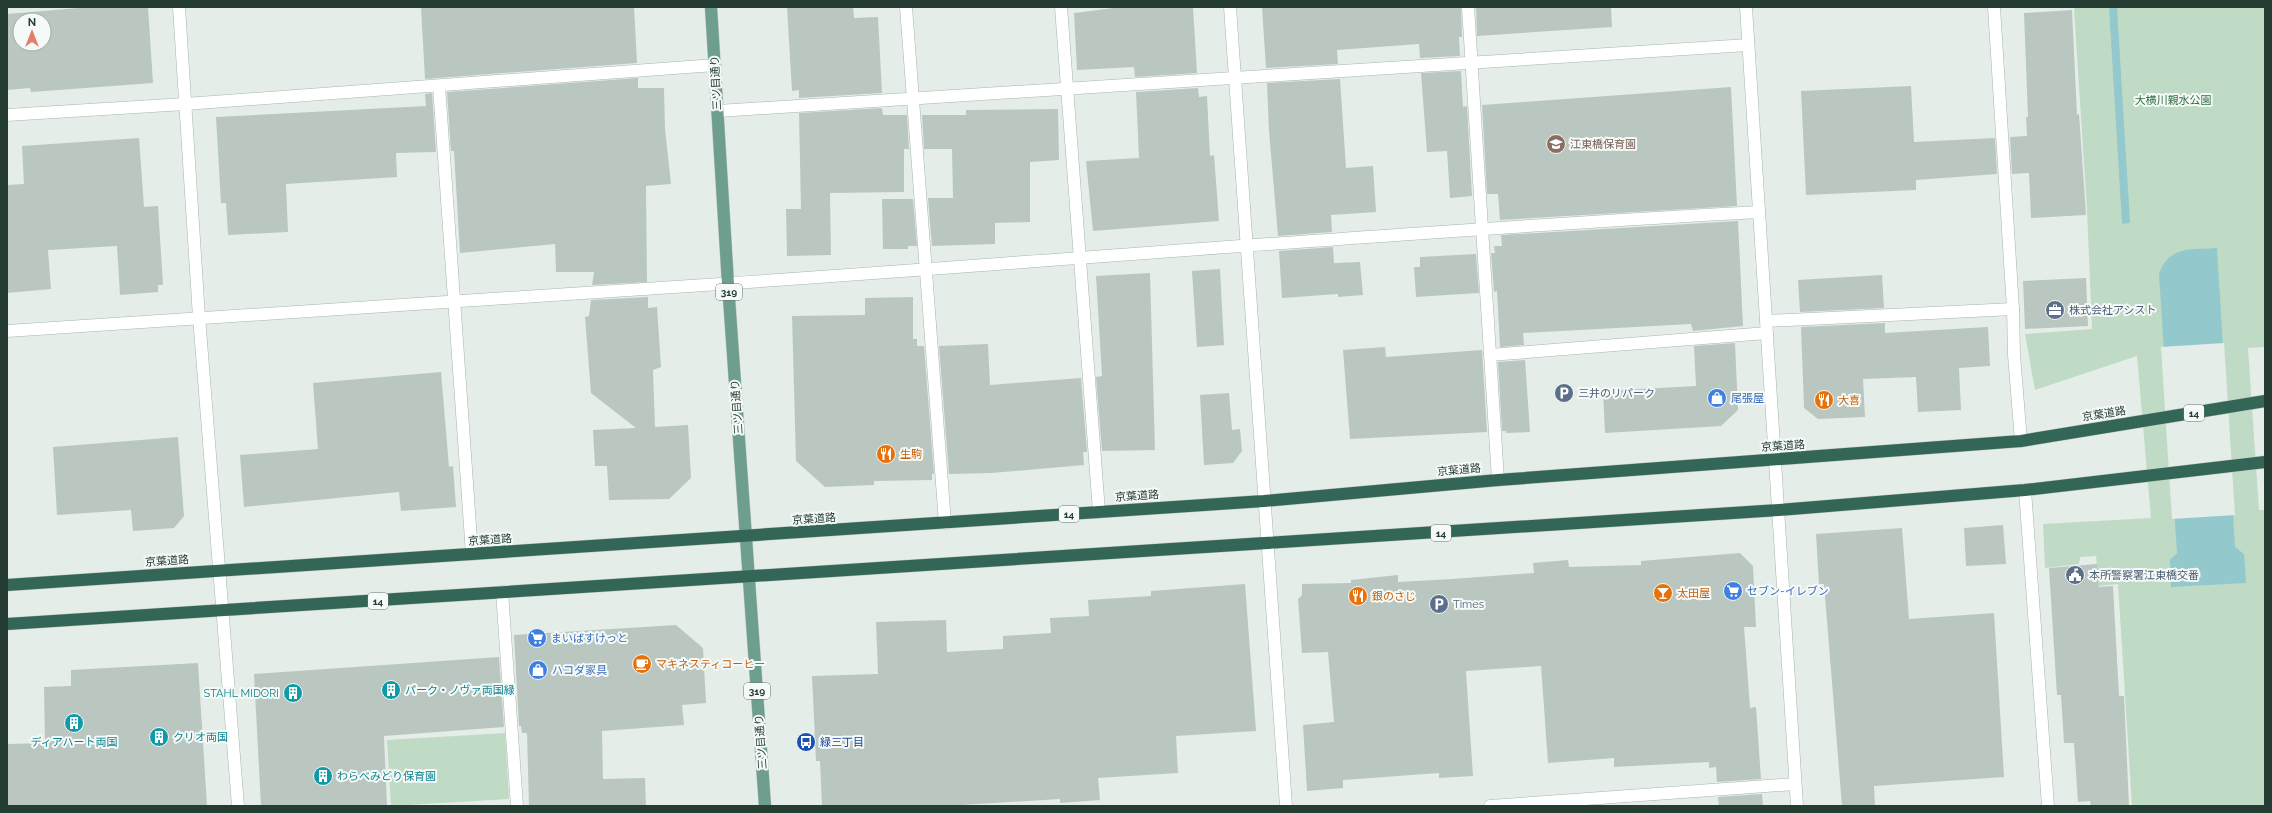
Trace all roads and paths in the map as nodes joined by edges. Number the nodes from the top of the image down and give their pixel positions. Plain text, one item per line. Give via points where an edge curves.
1 (179, 7) edge
2 (712, 7) edge
3 (906, 7) edge
4 (1061, 7) edge
5 (1230, 7) edge
6 (1468, 7) edge
7 (1746, 7) edge
8 (1994, 7) edge
9 (1748, 45) junction
10 (1471, 63) junction
11 (715, 65) junction
12 (1236, 78) junction
13 (439, 86) junction
14 (1067, 89) junction
15 (913, 99) junction
16 (185, 104) junction
17 (718, 111) junction
18 (7, 115) edge
19 (1759, 212) junction
20 (1482, 230) junction
21 (1247, 246) junction
22 (1080, 258) junction
23 (926, 268) junction
24 (728, 284) junction
25 (455, 303) junction
26 (2013, 309) junction
27 (200, 317) junction
28 (1767, 327) junction
29 (7, 331) edge
30 (1490, 355) junction
31 (2262, 402) edge
32 (2021, 441) junction
33 (1776, 460) junction
34 (2264, 463) edge
35 (1498, 480) junction
36 (2025, 490) junction
37 (1264, 501) junction
38 (1779, 510) junction
39 (1099, 512) junction
40 (945, 523) junction
41 (746, 536) junction
42 (1268, 544) junction
43 (472, 554) junction
44 (221, 571) junction
45 (749, 576) junction
46 (7, 585) edge
47 (502, 592) junction
48 (224, 611) junction
49 (7, 624) edge
50 (1795, 784) junction
51 (1549, 804) edge
52 (238, 806) edge
53 (517, 806) edge
54 (765, 806) edge
55 (1286, 806) edge
56 (1490, 806) edge
57 (1797, 806) edge
58 (2048, 806) edge

1 - 16 street
2 - 11 main road, 三ツ目通り / 319
3 - 15 street
4 - 14 street
5 - 12 street
6 - 10 street
7 - 9 street
8 - 26 street
9 - 10 street
9 - 19 street
10 - 12 street
10 - 20 street
11 - 13 street
11 - 17 main road, 三ツ目通り / 319
12 - 14 street
12 - 21 street
13 - 16 street
13 - 25 street
14 - 15 street
14 - 22 street
15 - 17 street
15 - 23 street
16 - 18 street
16 - 27 street
17 - 24 main road, 三ツ目通り / 319
19 - 20 street
19 - 28 street
20 - 21 street
20 - 30 street
21 - 22 street
21 - 37 street
22 - 23 street
22 - 39 street
23 - 24 street
23 - 40 street
24 - 25 street
24 - 41 main road, 三ツ目通り / 319
25 - 27 street
25 - 43 street
26 - 28 street
26 - 32 street
27 - 29 street
27 - 44 street
28 - 30 street
28 - 33 street
30 - 35 street
31 - 32 highway, 京葉道路 / 14
32 - 33 highway, 京葉道路 / 14
33 - 35 highway, 京葉道路 / 14
33 - 38 street
34 - 36 highway, 14
35 - 37 highway, 京葉道路 / 14
36 - 38 highway, 14
36 - 58 street
37 - 39 highway, 京葉道路 / 14
37 - 42 street
38 - 42 highway, 14
38 - 50 street
39 - 40 highway, 京葉道路 / 14
40 - 41 highway, 京葉道路 / 14
41 - 43 highway, 京葉道路 / 14
41 - 45 main road, 三ツ目通り / 319
42 - 45 highway, 14
42 - 55 street
43 - 44 highway, 京葉道路 / 14
44 - 46 highway, 京葉道路 / 14
44 - 48 street
45 - 47 highway, 14
45 - 54 main road, 三ツ目通り / 319
47 - 48 highway, 14
47 - 53 street
48 - 49 highway, 14
48 - 52 street
50 - 51 street
50 - 57 street
51 - 56 street

